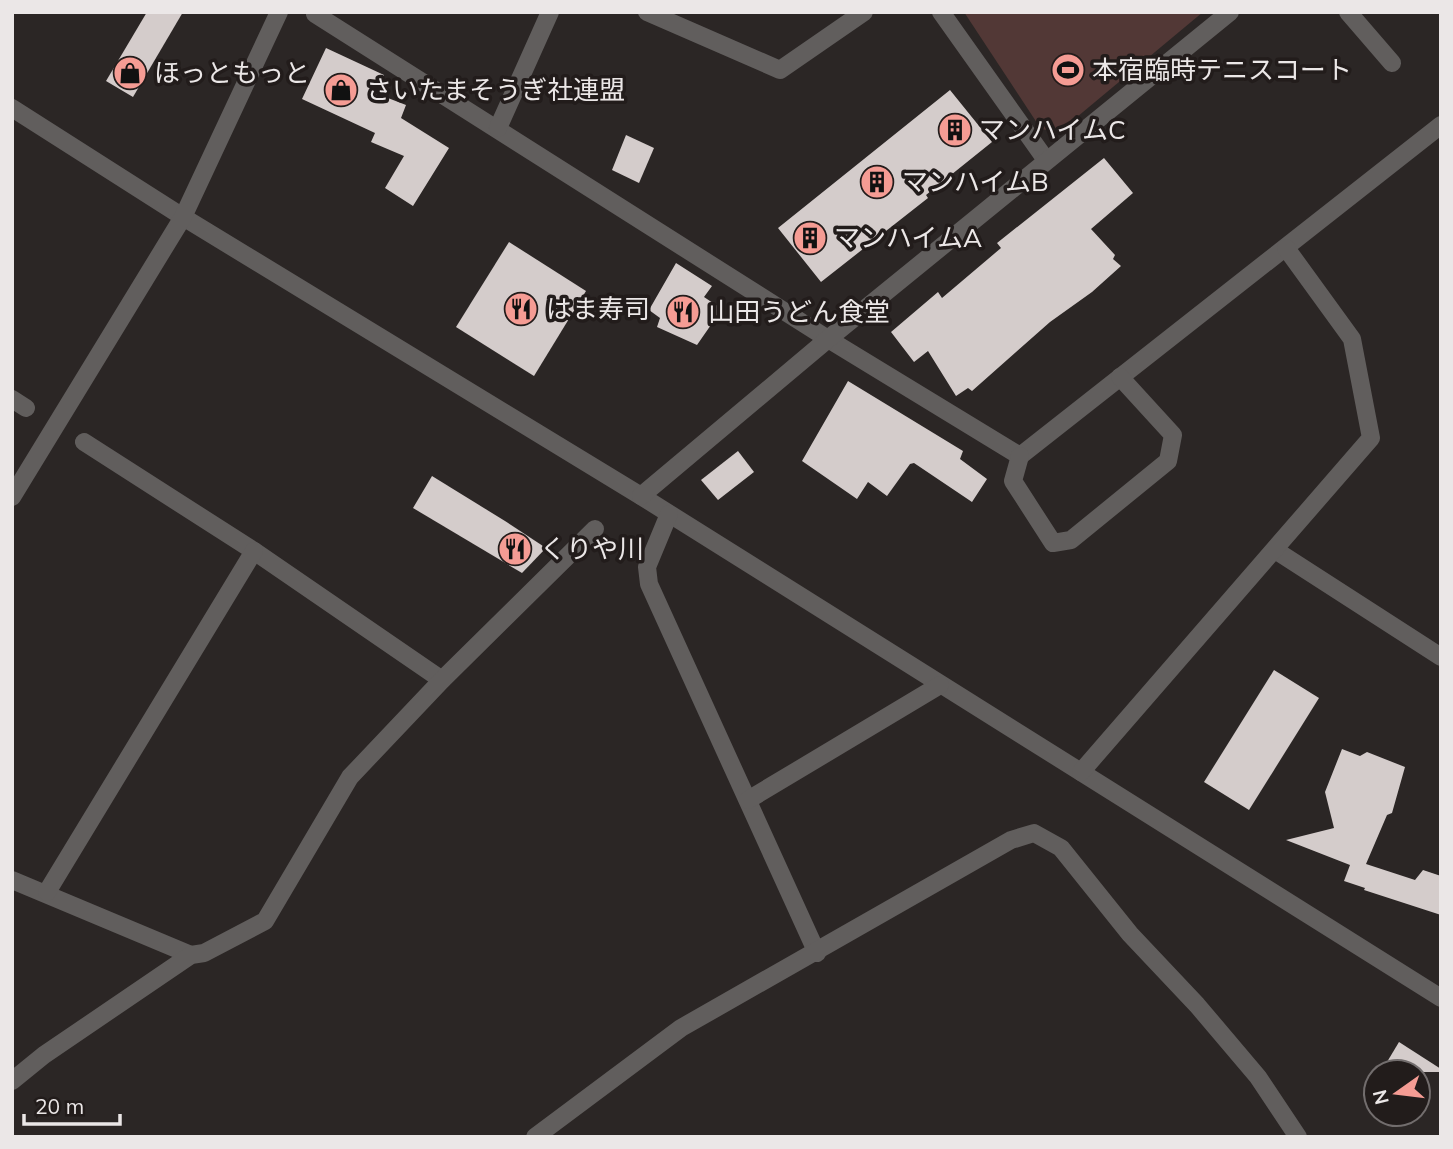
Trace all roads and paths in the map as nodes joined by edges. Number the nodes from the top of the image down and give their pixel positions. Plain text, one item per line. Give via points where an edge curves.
1 (279, 12) edge
2 (550, 12) edge
3 (647, 12) edge
4 (864, 12) edge
5 (941, 12) edge
6 (1230, 12) edge
7 (1348, 12) edge
8 (315, 14) edge
9 (1392, 63) dead end
10 (12, 108) edge
11 (1441, 125) edge
12 (498, 128) junction
13 (1046, 160) junction
14 (183, 217) junction
15 (1286, 248) junction
16 (828, 339) junction
17 (1120, 377) junction
18 (85, 442) dead end
19 (1020, 456) junction
20 (641, 496) junction
21 (12, 497) edge
22 (669, 514) junction
23 (595, 529) dead end
24 (1275, 550) junction
25 (254, 551) junction
26 (1441, 657) edge
27 (442, 680) junction
28 (940, 685) junction
29 (1081, 772) junction
30 (748, 800) junction
31 (12, 880) edge
32 (47, 892) junction
33 (817, 953) junction
34 (191, 955) junction
35 (1441, 998) edge
36 (12, 1081) edge
37 (535, 1137) edge
38 (1298, 1137) edge

1 - 14 street
2 - 12 street
3 - 4 street via 780,70
5 - 13 street
6 - 13 street
7 - 9 street
8 - 12 street
10 - 14 street
11 - 15 street
12 - 16 street
13 - 16 street
14 - 20 street
14 - 21 street
15 - 17 street
15 - 24 street via 1352,340 1371,438
16 - 19 street
16 - 20 street
17 - 19 street
17 - 19 street via 1173,435 1168,461 1071,540 1053,543 1013,481
18 - 25 street
20 - 22 street
22 - 28 street
22 - 30 street via 647,567 649,584
23 - 27 street
24 - 26 street
24 - 29 street
25 - 27 street
25 - 32 street
27 - 34 street via 350,777 265,921 204,953
28 - 29 street
28 - 30 street
29 - 35 street
30 - 33 street
31 - 32 street
32 - 34 street
33 - 37 street via 681,1028
33 - 38 street via 1011,840 1034,833 1061,848 1258,1077
34 - 36 street

